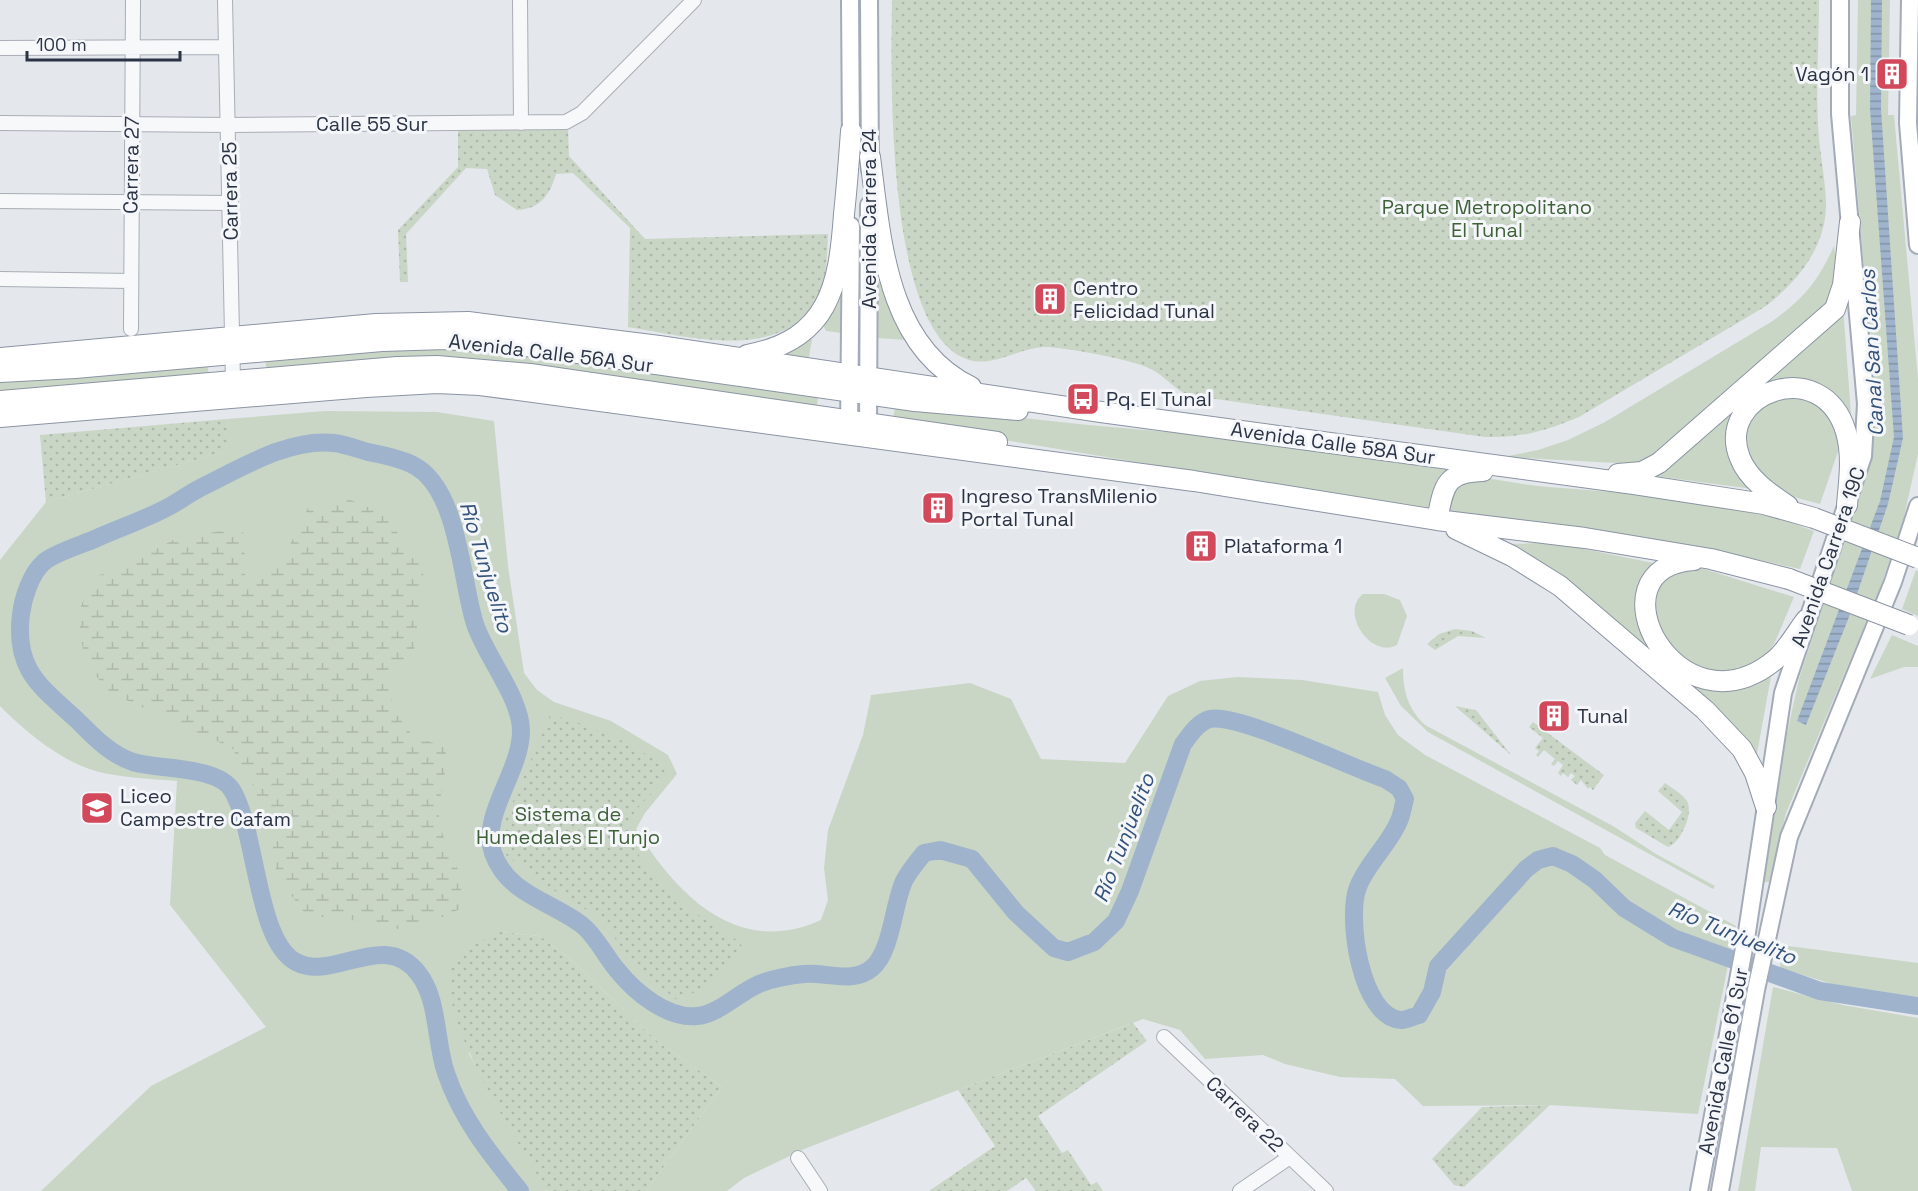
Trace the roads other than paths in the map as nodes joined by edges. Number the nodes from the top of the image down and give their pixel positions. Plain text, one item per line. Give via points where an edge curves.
1 (133, 0) edge
2 (225, 0) edge
3 (520, 0) edge
4 (694, 0) edge
5 (850, 0) edge
6 (869, 0) edge
7 (1840, 0) edge
8 (1910, 0) edge
9 (226, 47) junction
10 (0, 48) edge
11 (133, 48) junction
12 (0, 123) edge
13 (520, 123) junction
14 (132, 124) junction
15 (229, 125) junction
16 (851, 131) junction
17 (870, 157) junction
18 (0, 201) edge
19 (130, 202) junction
20 (231, 203) junction
21 (1917, 220) edge
22 (1850, 222) junction
23 (1918, 245) edge
24 (0, 279) edge
25 (131, 281) junction
26 (388, 323) junction
27 (131, 329) dead end
28 (431, 339) junction
29 (233, 347) junction
30 (113, 348) junction
31 (724, 356) junction
32 (0, 358) edge
33 (75, 368) junction
34 (0, 372) edge
35 (233, 382) junction
36 (859, 385) junction
37 (612, 386) junction
38 (565, 395) junction
39 (990, 395) junction
40 (1, 412) edge
41 (1101, 412) junction
42 (858, 428) junction
43 (1526, 469) junction
44 (1583, 477) junction
45 (1846, 505) junction
46 (1918, 506) edge
47 (1806, 515) junction
48 (1437, 520) junction
49 (1918, 558) edge
50 (1711, 559) junction
51 (1806, 620) junction
52 (1913, 627) edge
53 (1766, 807) junction
54 (1747, 932) joint
55 (1164, 1037) dead end
56 (1290, 1157) junction
57 (798, 1158) dead end
58 (820, 1191) edge
59 (1240, 1191) edge
60 (1326, 1191) edge
61 (1699, 1191) edge
62 (1720, 1191) edge

1 - 11 street, Carrera 27
2 - 9 street, Carrera 25
3 - 13 street
4 - 13 street, Calle 55 Sur via 578,116 566,122
5 - 16 main road, Avenida Carrera 24
6 - 17 main road, Avenida Carrera 24
7 - 22 main road, Avenida Carrera 19C via 1839,114
8 - 21 main road via 1908,133
9 - 11 street
9 - 15 street, Carrera 25
10 - 11 street
11 - 14 street, Carrera 27
12 - 14 street, Calle 55 Sur
13 - 15 street, Calle 55 Sur
14 - 15 street, Calle 55 Sur
14 - 19 street, Carrera 27
15 - 20 street, Carrera 25
16 - 31 highway via 842,255 826,305 801,333 779,346
16 - 36 main road, Avenida Carrera 24
17 - 36 main road, Avenida Carrera 24
17 - 39 highway via 893,290 912,334 940,369
18 - 19 street
19 - 20 street
19 - 25 street, Carrera 27
20 - 29 street, Carrera 25
21 - 23 main road
22 - 44 highway via 1844,285 1830,314 1659,463 1636,473
22 - 45 main road, Avenida Carrera 19C via 1866,426 1863,456
24 - 25 street
25 - 27 street, Carrera 27
26 - 28 highway
26 - 29 highway, Avenida Calle 56A Sur
26 - 31 highway, Avenida Calle 56A Sur via 468,322
28 - 29 highway, Avenida Calle 56A Sur
28 - 36 highway, Avenida Calle 56A Sur via 536,347
29 - 30 highway, Avenida Calle 56A Sur
29 - 33 highway, Avenida Calle 56A Sur
29 - 35 street, Carrera 25
30 - 32 highway, Avenida Calle 56A Sur
30 - 33 highway
31 - 36 highway, Avenida Calle 56A Sur
33 - 34 highway, Avenida Calle 56A Sur
35 - 37 highway, Avenida Calle 56A Sur via 437,366
35 - 40 highway, Avenida Calle 56A Sur via 68,396
36 - 39 highway, Avenida Calle 58A Sur
36 - 41 highway, Avenida Calle 56A Sur via 989,409
36 - 42 main road, Avenida Carrera 24
37 - 38 highway
37 - 42 highway, Avenida Calle 56A Sur
38 - 40 highway, Avenida Calle 56A Sur via 480,385 407,384
38 - 42 highway, Avenida Calle 56A Sur
39 - 41 highway, Avenida Calle 58A Sur
41 - 43 highway, Avenida Calle 58A Sur
42 - 48 highway
43 - 44 highway, Avenida Calle 58A Sur
43 - 48 highway via 1468,471 1454,476 1444,489
44 - 47 highway, Avenida Calle 58A Sur via 1755,502
45 - 47 highway via 1850,462 1840,419 1831,404 1817,394 1803,387 1786,386 1772,390 1746,412 1737,449 1760,485
45 - 51 main road, Avenida Carrera 19C
46 - 62 main road, Avenida Calle 61 Sur via 1893,582 1792,825 1756,990
47 - 49 highway, bridge
48 - 50 highway via 1585,538
48 - 53 highway via 1512,556 1560,586 1699,704 1742,749 1755,772
50 - 51 highway via 1673,564 1653,578 1647,589 1647,624 1660,648 1679,668 1690,675 1719,681 1751,674 1778,658
50 - 52 highway, bridge via 1789,579
51 - 53 main road, Avenida Carrera 19C via 1783,693
53 - 54 main road, Avenida Carrera 19C
54 - 61 main road, Avenida Calle 61 Sur
55 - 56 street, Carrera 22
56 - 59 street
56 - 60 street, Carrera 22
57 - 58 street

